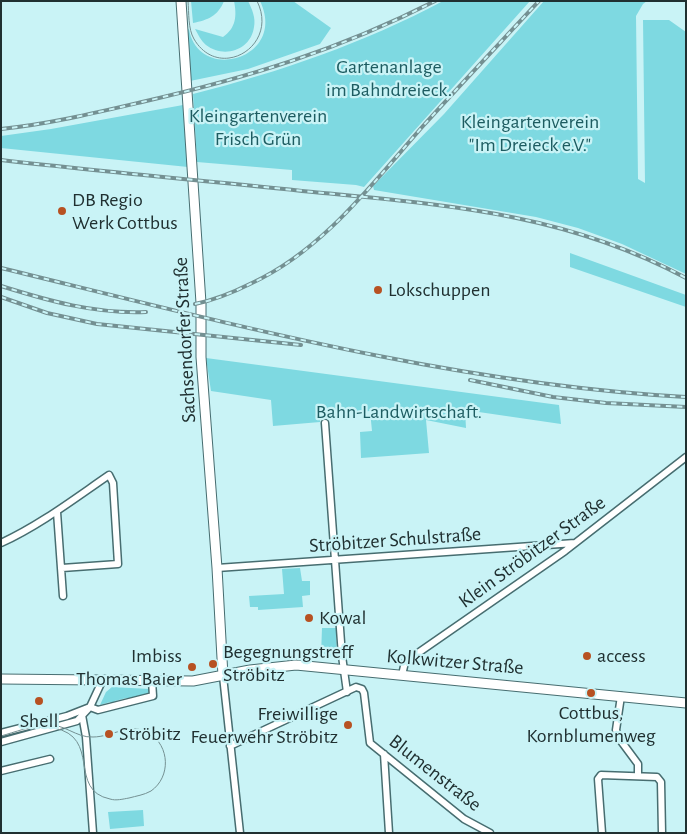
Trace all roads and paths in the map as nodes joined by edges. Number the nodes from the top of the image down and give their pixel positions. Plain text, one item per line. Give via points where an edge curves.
1 (181, 1) edge
2 (325, 423) dead end
3 (686, 457) edge
4 (57, 512) junction
5 (1, 542) edge
6 (576, 543) junction
7 (335, 560) junction
8 (62, 568) junction
9 (217, 568) junction
10 (63, 596) dead end
11 (344, 670) junction
12 (402, 675) junction
13 (222, 676) junction
14 (1, 679) edge
15 (103, 680) junction
16 (152, 681) junction
17 (346, 692) junction
18 (621, 696) junction
19 (686, 703) edge
20 (90, 707) junction
21 (82, 714) junction
22 (1, 733) edge
23 (1, 742) edge
24 (230, 746) junction
25 (384, 754) junction
26 (50, 759) dead end
27 (1, 771) edge
28 (638, 776) junction
29 (93, 833) edge
30 (240, 833) edge
31 (389, 833) edge
32 (490, 833) edge
33 (602, 833) edge
34 (662, 833) edge

1 - 9 main road, Sachsendorfer Straße via 201,303 201,357
2 - 7 street
3 - 6 street, Klein Ströbitzer Straße
4 - 5 street
4 - 8 street
4 - 8 street via 109,475 113,483 118,564
6 - 7 street, Ströbitzer Schulstraße
6 - 12 street, Klein Ströbitzer Straße via 405,662
7 - 9 street, Ströbitzer Schulstraße
7 - 11 street
8 - 10 street
9 - 13 main road, Sachsendorfer Straße
11 - 12 main road, Kolkwitzer Straße
11 - 13 main road, Kolkwitzer Straße via 275,666
11 - 17 street
12 - 18 main road, Kolkwitzer Straße
13 - 16 main road, Kolkwitzer Straße via 193,681
13 - 24 street
14 - 15 main road, Kolkwitzer Straße
15 - 16 main road, Kolkwitzer Straße
15 - 20 street
16 - 20 street via 153,696 98,710
17 - 24 street
17 - 25 street, Blumenstraße via 356,687 362,689 370,743
18 - 19 main road, Kolkwitzer Straße
18 - 28 street via 616,730 618,738 638,764
20 - 21 street
21 - 22 street
21 - 23 street via 66,725
21 - 29 street
24 - 30 street
25 - 31 street
25 - 32 street, Blumenstraße via 464,819
26 - 27 street
28 - 33 street via 601,775 598,779
28 - 34 street via 657,777 661,782

